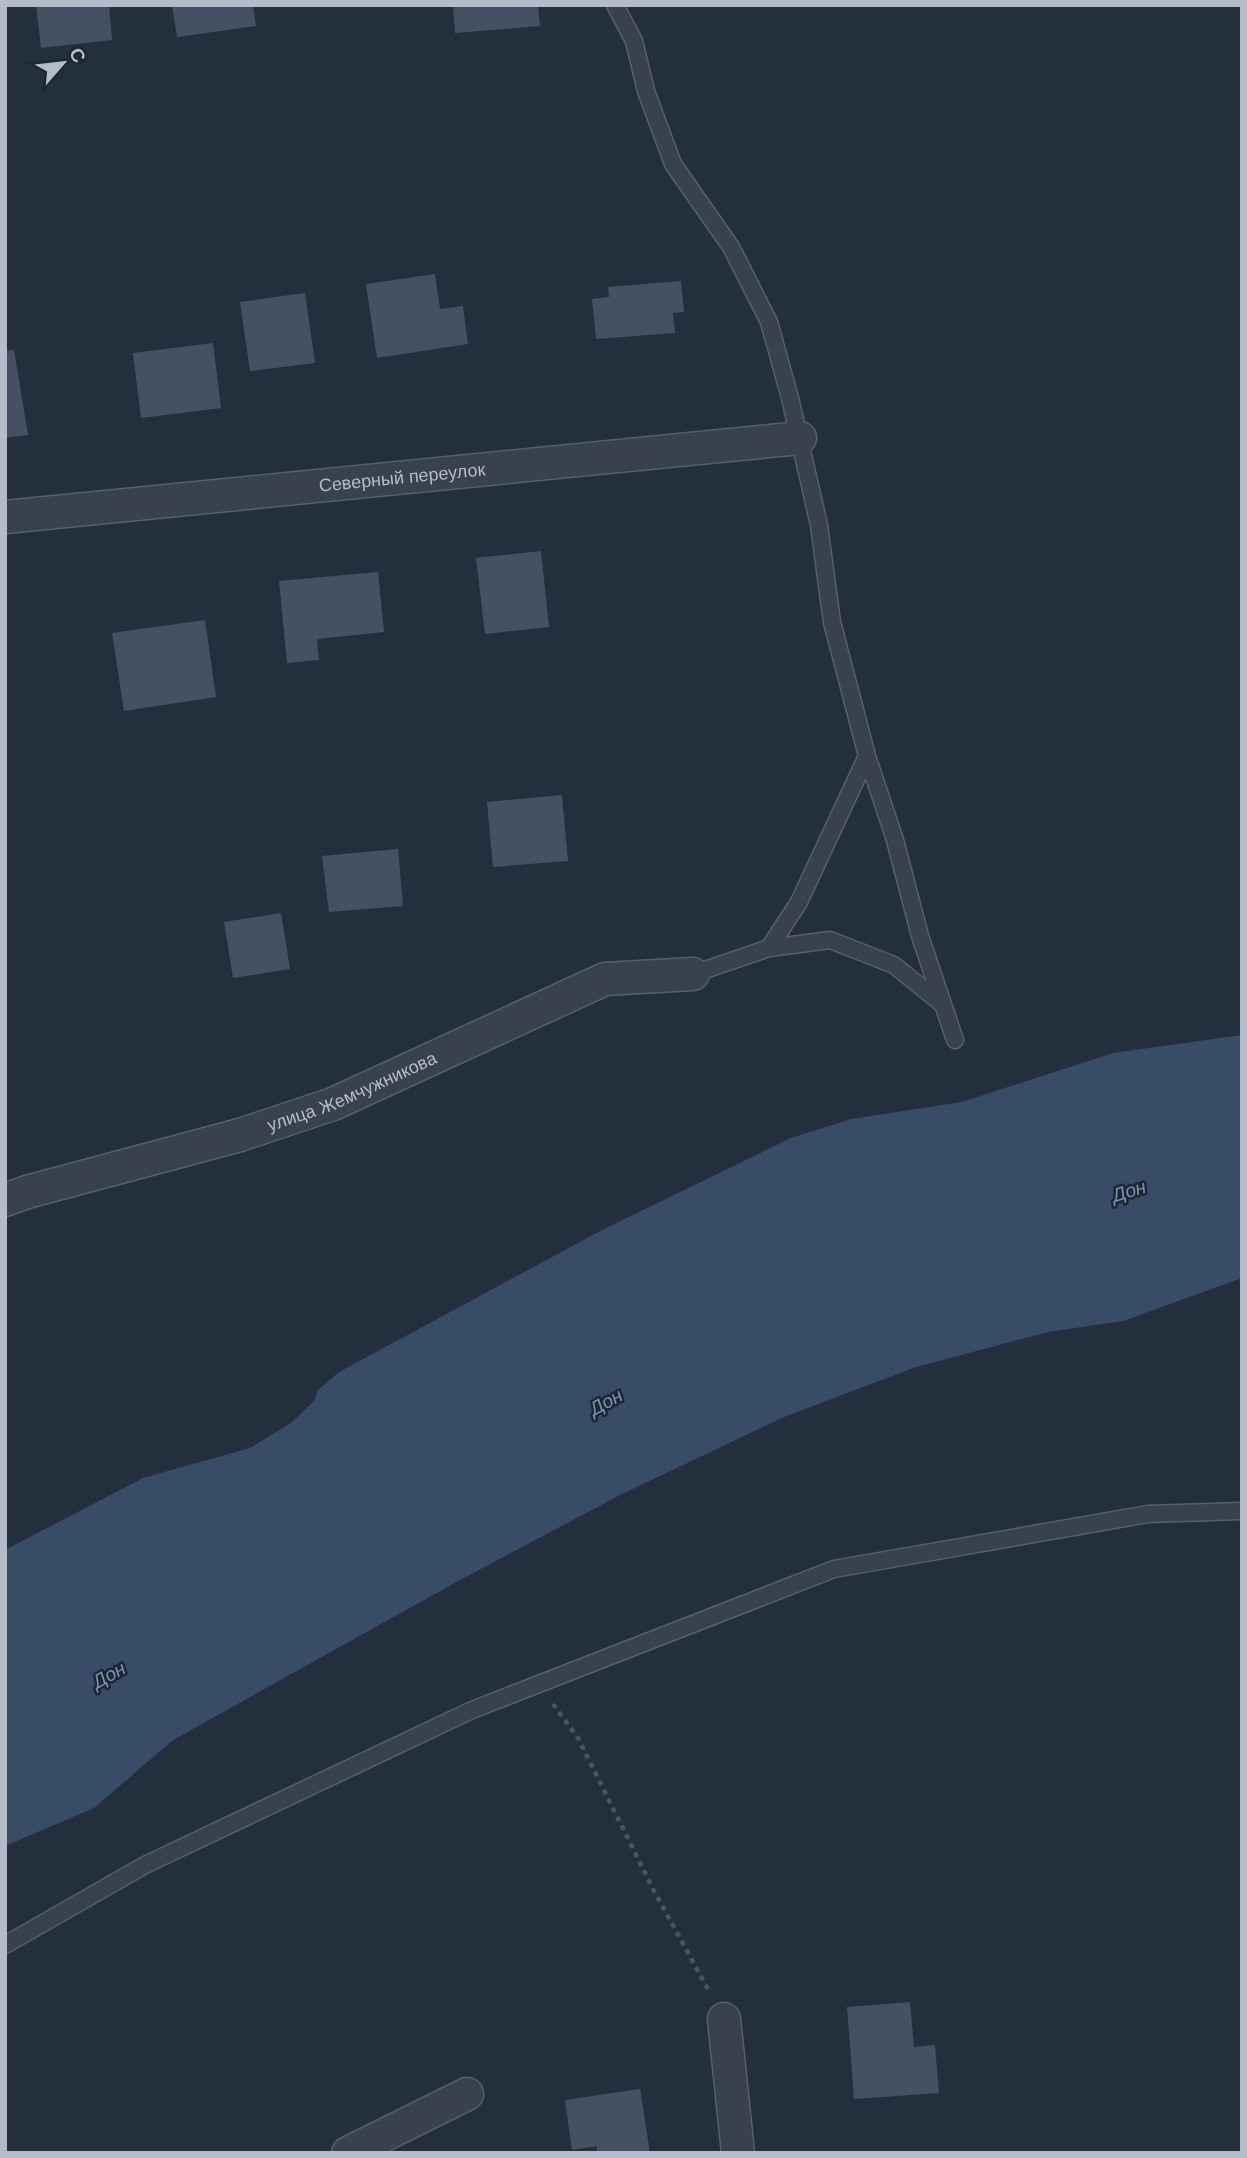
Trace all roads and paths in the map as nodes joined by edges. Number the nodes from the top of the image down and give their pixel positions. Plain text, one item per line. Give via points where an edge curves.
1 (615, 5) edge
2 (800, 438) junction
3 (5, 517) edge
4 (867, 757) junction
5 (769, 948) junction
6 (693, 975) joint
7 (942, 1004) junction
8 (954, 1040) dead end
9 (5, 1200) edge
10 (1242, 1511) edge
11 (538, 1684) junction
12 (5, 1945) edge
13 (724, 2019) joint
14 (467, 2094) dead end
15 (348, 2153) edge
16 (738, 2153) edge

1 - 2 lane via 634,41 646,91 673,164 731,247 769,322
2 - 3 street, Северный переулок
2 - 4 lane via 819,525 832,622
4 - 5 lane via 799,902
4 - 7 lane
5 - 6 lane
5 - 7 lane via 830,940 894,965
6 - 9 street, улица Жемчужникова via 605,979 332,1104 240,1135
7 - 8 lane
10 - 11 lane via 1148,1514 834,1569
11 - 12 lane via 472,1710 145,1865
11 - 13 path via 578,1738
13 - 16 street
14 - 15 street

